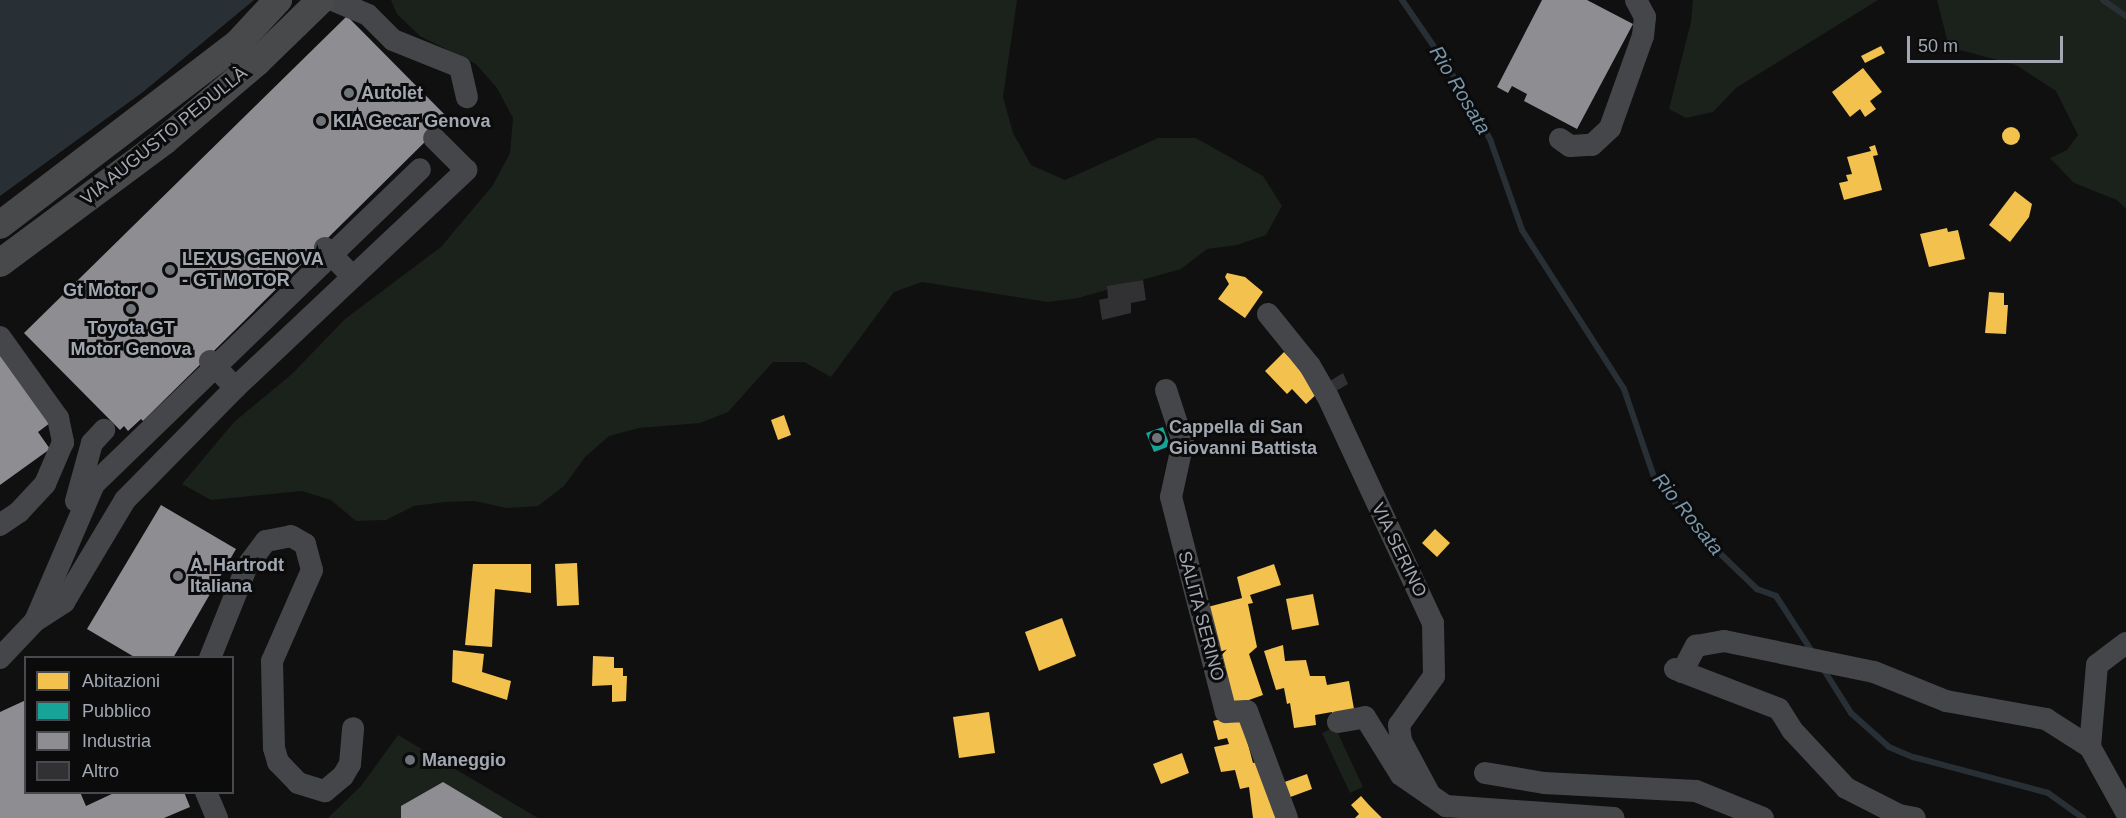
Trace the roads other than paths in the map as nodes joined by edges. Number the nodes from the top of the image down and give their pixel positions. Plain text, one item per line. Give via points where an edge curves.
1 (278, 0) edge
2 (321, 0) edge
3 (333, 0) edge
4 (1636, 0) edge
5 (467, 97) dead end
6 (434, 138) dead end
7 (1560, 140) dead end
8 (420, 169) dead end
9 (0, 225) edge
10 (325, 248) dead end
11 (0, 263) edge
12 (353, 277) junction
13 (1268, 314) dead end
14 (0, 337) edge
15 (210, 361) dead end
16 (235, 388) junction
17 (1166, 390) dead end
18 (104, 430) dead end
19 (0, 525) edge
20 (58, 566) junction
21 (35, 621) junction
22 (2126, 643) edge
23 (210, 656) edge
24 (0, 658) edge
25 (1338, 722) dead end
26 (353, 728) dead end
27 (2090, 747) junction
28 (1485, 773) dead end
29 (1544, 783) junction
30 (207, 794) edge
31 (1430, 795) junction
32 (1530, 812) junction
33 (2126, 812) edge
34 (217, 818) edge
35 (1287, 818) edge
36 (1614, 818) edge
37 (1762, 818) edge
38 (1915, 818) edge

1 - 9 main road, VIA AUGUSTO PEDULLÀ via 237,43
2 - 11 main road, VIA AUGUSTO PEDULLÀ via 258,62 164,141
3 - 5 street via 368,15 393,40 460,67
4 - 7 street via 1645,17 1643,36 1610,128 1592,146 1570,146
6 - 12 street via 466,170
8 - 20 street via 94,484
10 - 12 street, bridge
12 - 16 street
13 - 31 street, VIA SERINO via 1310,366 1328,397 1433,623 1434,676 1399,725 1401,741
14 - 19 street via 58,418 63,442 45,484 19,512
15 - 16 street, bridge
16 - 21 street via 125,500 63,602
17 - 35 street, SALITA SERINO via 1183,442 1171,497 1226,712 1247,711
18 - 20 street via 92,443
20 - 21 street
21 - 24 street
22 - 27 street via 2097,665
23 - 26 street via 247,566 266,541 291,536 305,544 312,570 272,661 274,748 278,762 298,783 325,791 343,776 350,764
25 - 31 street via 1365,717 1401,775
27 - 33 street
27 - 38 street via 2046,718 1946,701 1874,672 1724,641 1696,646 1678,670 1779,709 1792,730 1846,788 1899,815
28 - 29 street
29 - 32 street
29 - 37 street via 1696,791
30 - 34 street
31 - 32 street via 1446,806
32 - 36 street

